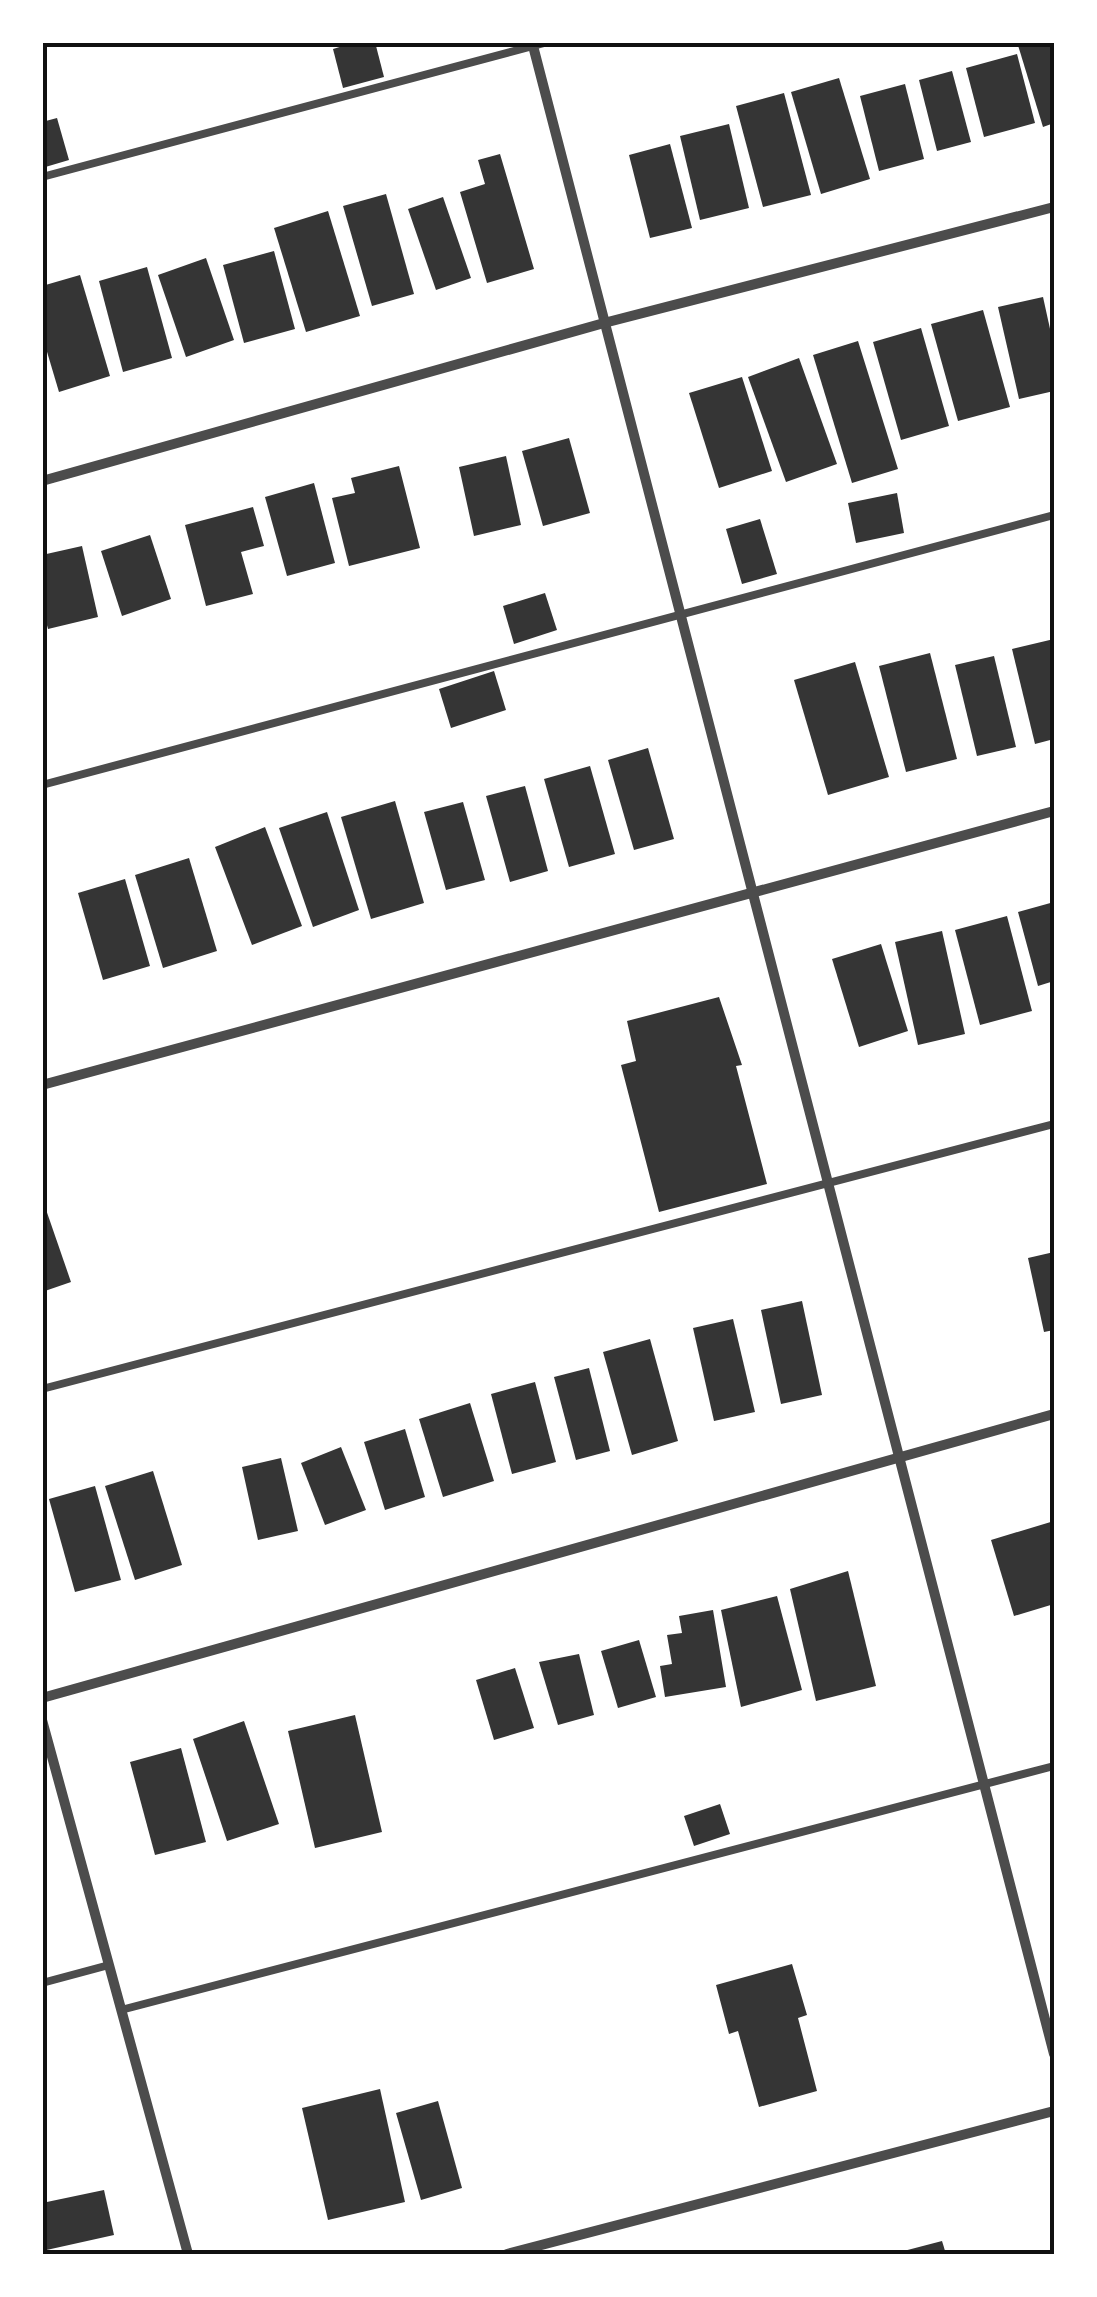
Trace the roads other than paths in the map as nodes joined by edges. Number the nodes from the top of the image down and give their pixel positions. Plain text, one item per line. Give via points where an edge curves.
1 (548, 42) edge
2 (532, 44) edge
3 (42, 177) edge
4 (1054, 207) edge
5 (604, 323) junction
6 (42, 481) edge
7 (1054, 515) edge
8 (680, 616) junction
9 (42, 785) edge
10 (1054, 811) edge
11 (751, 892) junction
12 (42, 1085) edge
13 (1054, 1124) edge
14 (826, 1184) junction
15 (42, 1389) edge
16 (1054, 1414) edge
17 (896, 1455) junction
18 (42, 1698) edge
19 (42, 1720) edge
20 (1054, 1766) edge
21 (983, 1784) junction
22 (109, 1965) junction
23 (42, 1982) edge
24 (121, 2010) junction
25 (1054, 2054) edge
26 (1054, 2111) edge
27 (188, 2254) edge
28 (507, 2254) edge

1 - 2 lane
2 - 3 lane
2 - 5 street
4 - 5 street
5 - 6 street
5 - 8 street
7 - 8 lane
8 - 9 lane
8 - 11 street
10 - 11 street
11 - 12 street
11 - 14 street
13 - 14 lane
14 - 15 lane
14 - 17 street
16 - 17 street
17 - 18 street
17 - 21 street
19 - 22 street
20 - 21 lane
21 - 24 lane
21 - 25 street
22 - 23 lane
22 - 24 street
24 - 27 street
26 - 28 street

